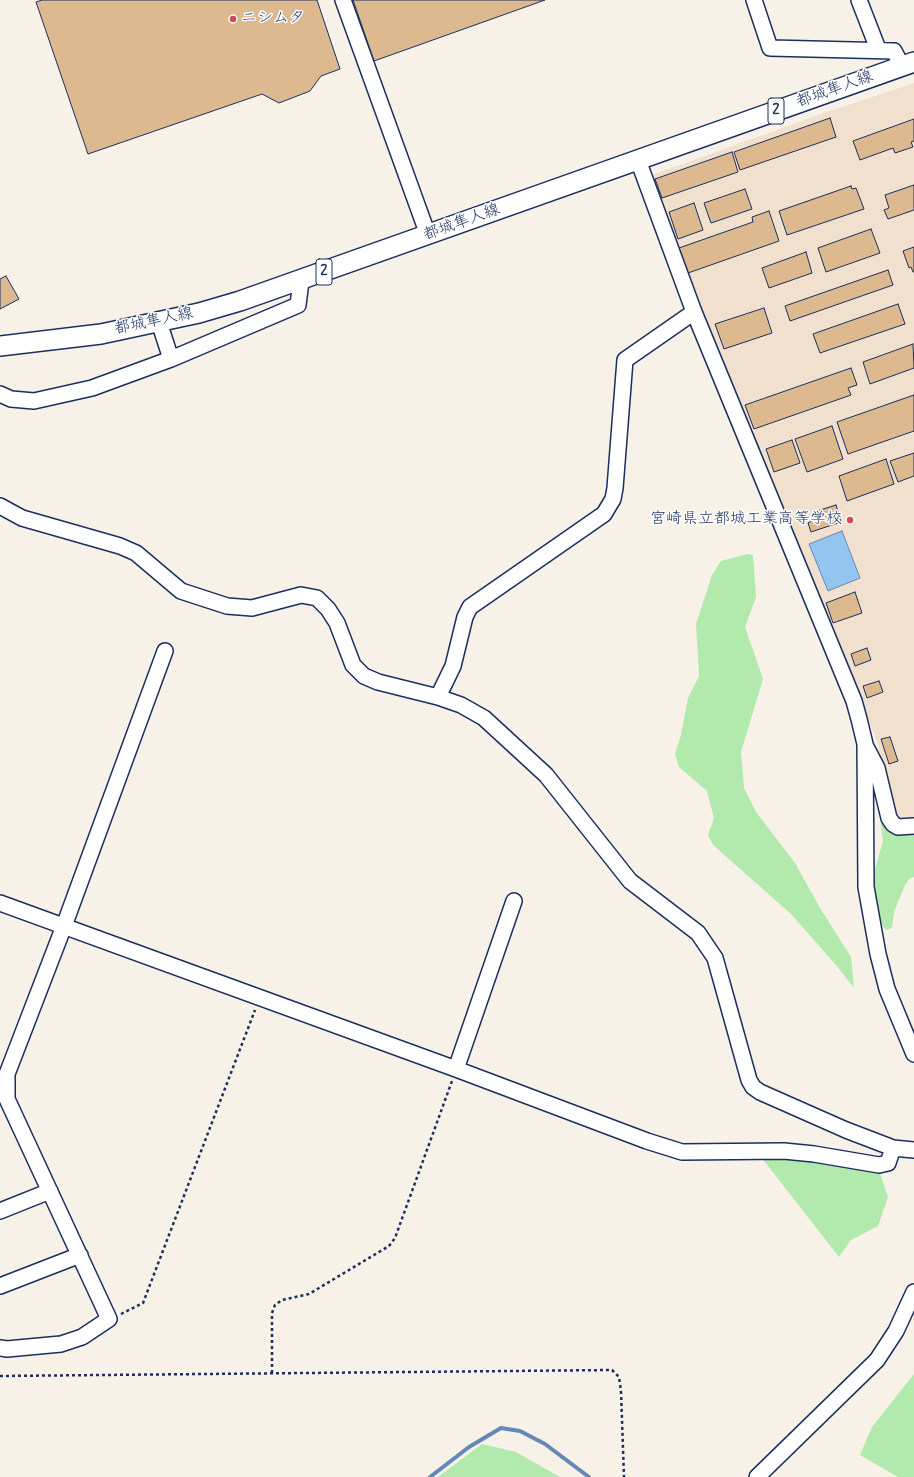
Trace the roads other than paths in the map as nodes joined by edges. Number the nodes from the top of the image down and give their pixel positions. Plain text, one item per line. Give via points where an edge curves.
1 (343, 0) edge
2 (754, 0) edge
3 (859, 0) edge
4 (878, 49) junction
5 (908, 64) edge
6 (638, 160) junction
7 (428, 236) junction
8 (301, 281) junction
9 (694, 312) junction
10 (159, 322) junction
11 (0, 346) edge
12 (171, 359) junction
13 (0, 394) edge
14 (0, 506) edge
15 (166, 651) dead end
16 (438, 696) junction
17 (865, 744) junction
18 (914, 826) edge
19 (514, 901) dead end
20 (0, 903) edge
21 (64, 926) junction
22 (914, 1054) edge
23 (456, 1069) junction
24 (893, 1148) junction
25 (914, 1150) edge
26 (50, 1191) junction
27 (0, 1211) edge
28 (80, 1255) junction
29 (0, 1286) edge
30 (914, 1292) edge
31 (0, 1348) edge
32 (757, 1477) edge

1 - 7 street
2 - 4 street via 770,48
3 - 4 street
4 - 5 street via 894,51
5 - 6 main road, 都城隼人線 / 2
6 - 7 main road, 都城隼人線 / 2
6 - 9 street
7 - 8 main road, 都城隼人線 / 2
8 - 10 main road, 都城隼人線 / 2 via 240,301
8 - 12 street via 298,305
9 - 16 street via 625,360 615,488 613,499 604,514 470,607 465,617 453,666
9 - 17 street via 854,701
10 - 11 main road, 都城隼人線 / 2 via 68,339
10 - 12 street
12 - 13 street via 92,388 34,401 12,400
14 - 16 street via 22,518 136,553 181,591 227,606 252,608 301,595 317,598 337,623 353,664 364,676 378,682
15 - 21 street
16 - 24 street via 484,718 530,758 561,792 630,881 698,933 715,958 753,1087
17 - 18 street via 877,768 889,818 898,827
17 - 22 street via 866,887 887,989
19 - 23 street
20 - 21 street
21 - 23 street
21 - 26 street via 7,1074 7,1099
23 - 24 street via 682,1152 784,1151 879,1165 888,1163
24 - 25 street
26 - 27 street
26 - 28 street
28 - 29 street
28 - 31 street via 109,1319 82,1337 61,1344
30 - 32 street via 896,1331 877,1360

